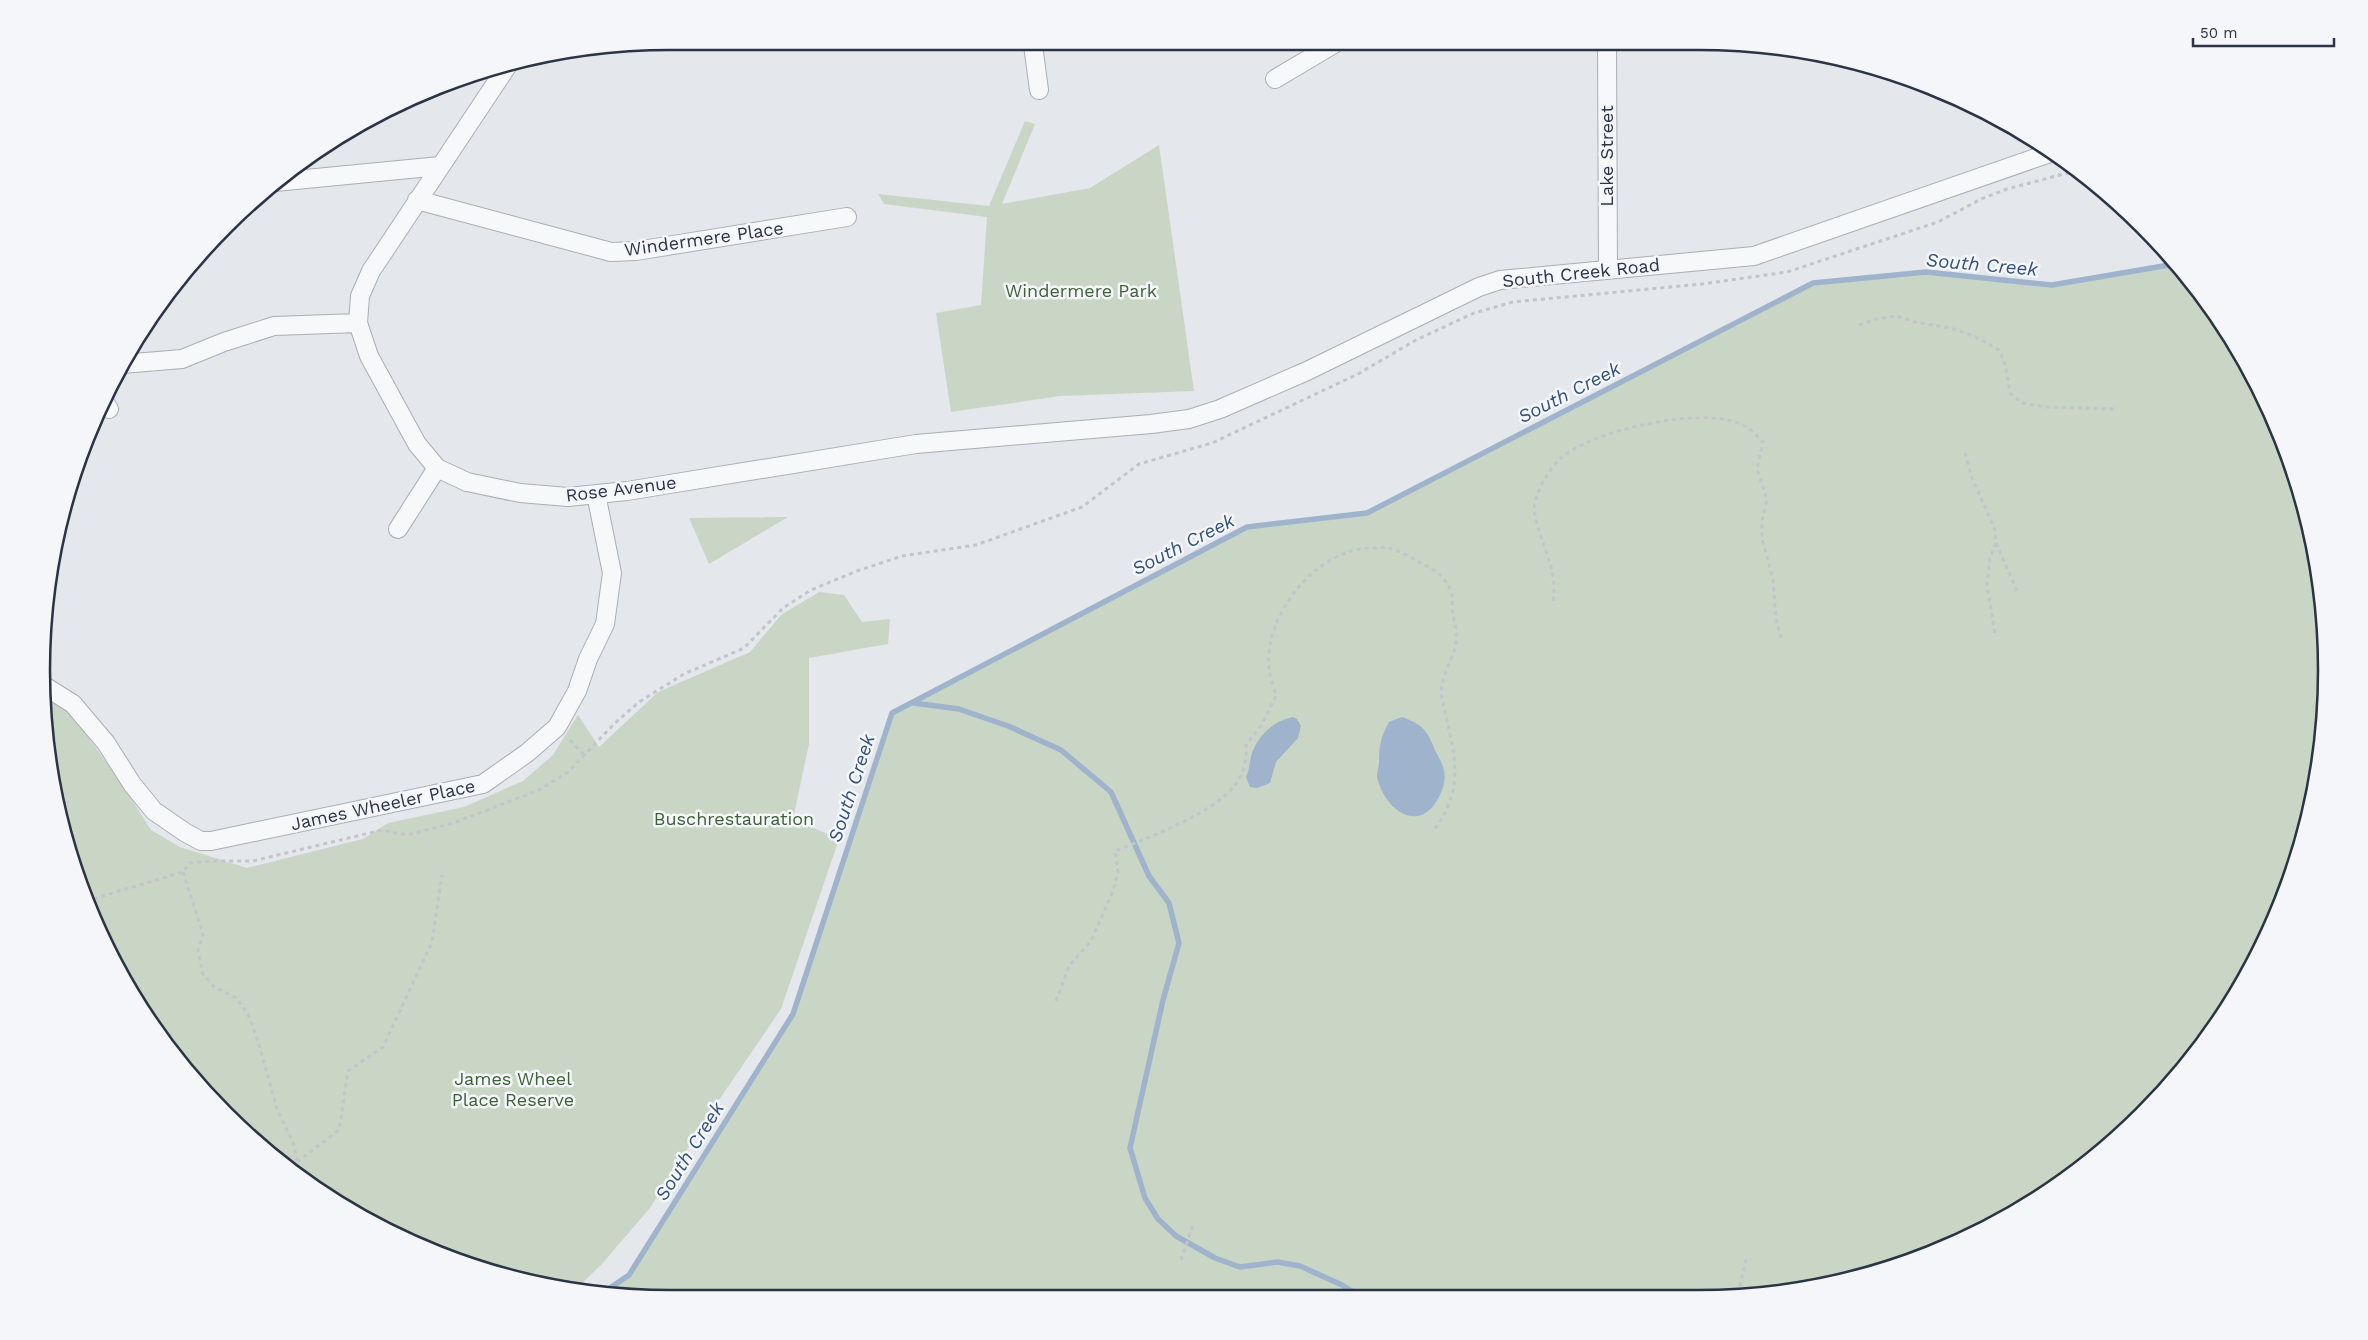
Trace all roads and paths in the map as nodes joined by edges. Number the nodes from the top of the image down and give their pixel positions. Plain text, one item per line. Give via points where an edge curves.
1 (1034, 50) edge
2 (1324, 50) edge
3 (1607, 50) edge
4 (502, 73) edge
5 (1275, 80) dead end
6 (1039, 90) dead end
7 (2044, 155) edge
8 (440, 166) junction
9 (2068, 173) edge
10 (290, 181) edge
11 (417, 200) junction
12 (847, 217) dead end
13 (1608, 269) junction
14 (358, 323) junction
15 (1859, 325) dead end
16 (131, 363) edge
17 (2118, 409) dead end
18 (1034, 434) joint
19 (1965, 453) dead end
20 (437, 468) junction
21 (596, 494) junction
22 (398, 528) dead end
23 (1996, 543) junction
24 (2018, 593) dead end
25 (1553, 601) dead end
26 (1994, 635) dead end
27 (1781, 638) dead end
28 (50, 690) edge
29 (1433, 831) dead end
30 (183, 872) junction
31 (442, 875) dead end
32 (94, 899) edge
33 (1056, 1001) dead end
34 (298, 1162) junction
35 (297, 1165) edge
36 (1194, 1222) dead end
37 (1746, 1259) dead end
38 (1181, 1260) dead end
39 (1739, 1289) edge

1 - 6 street
2 - 5 street
3 - 13 street, Lake Street
4 - 8 street, Rose Avenue
7 - 13 street, South Creek Road via 1754,256
8 - 10 street
8 - 11 street, Rose Avenue
9 - 30 path via 1981,199 1938,222 1787,272 1702,284 1513,302 1474,313 1416,340 1358,374 1212,443 1139,464 1082,507 976,545 902,556 811,590 783,608 744,648 684,674 639,702 568,772 539,790 478,815 411,834 382,830 253,861 190,863
11 - 12 street, Windermere Place via 611,252 636,251
11 - 14 street, Rose Avenue via 371,271 360,296
13 - 18 street, South Creek Road via 1500,280 1479,287 1307,371 1189,419
14 - 16 street via 274,326 182,359
14 - 20 street, Rose Avenue via 369,356 417,444
15 - 17 path via 1896,316 1951,328 1999,350 2010,393 2022,403
18 - 21 street, Rose Avenue via 916,444
19 - 23 path
20 - 21 street, Rose Avenue via 467,482 520,493 568,497
20 - 22 street
21 - 28 street, James Wheeler Place via 612,573 605,624 577,691 557,727 483,784 201,841 154,812 106,742 73,704
23 - 24 path
23 - 26 path via 1990,558 1987,585
25 - 27 path via 1555,578 1534,509 1547,474 1561,458 1604,436 1653,422 1690,417 1726,420 1742,425 1763,442 1757,469 1767,500 1762,538 1774,579 1776,619
29 - 33 path via 1445,816 1454,784 1456,760 1441,696 1457,636 1452,593 1440,574 1420,562 1391,548 1365,548 1334,558 1305,579 1278,621 1272,635 1269,661 1276,696 1262,724 1246,745 1247,755 1236,785 1221,799 1154,836 1116,851 1118,872 1113,891 1091,941 1069,966
30 - 32 path
30 - 34 path via 203,934 198,951 203,974 214,987 235,997 248,1014 277,1109 294,1145
31 - 34 path via 432,942 383,1047 348,1071 339,1130
34 - 35 path
36 - 38 path
37 - 39 path

